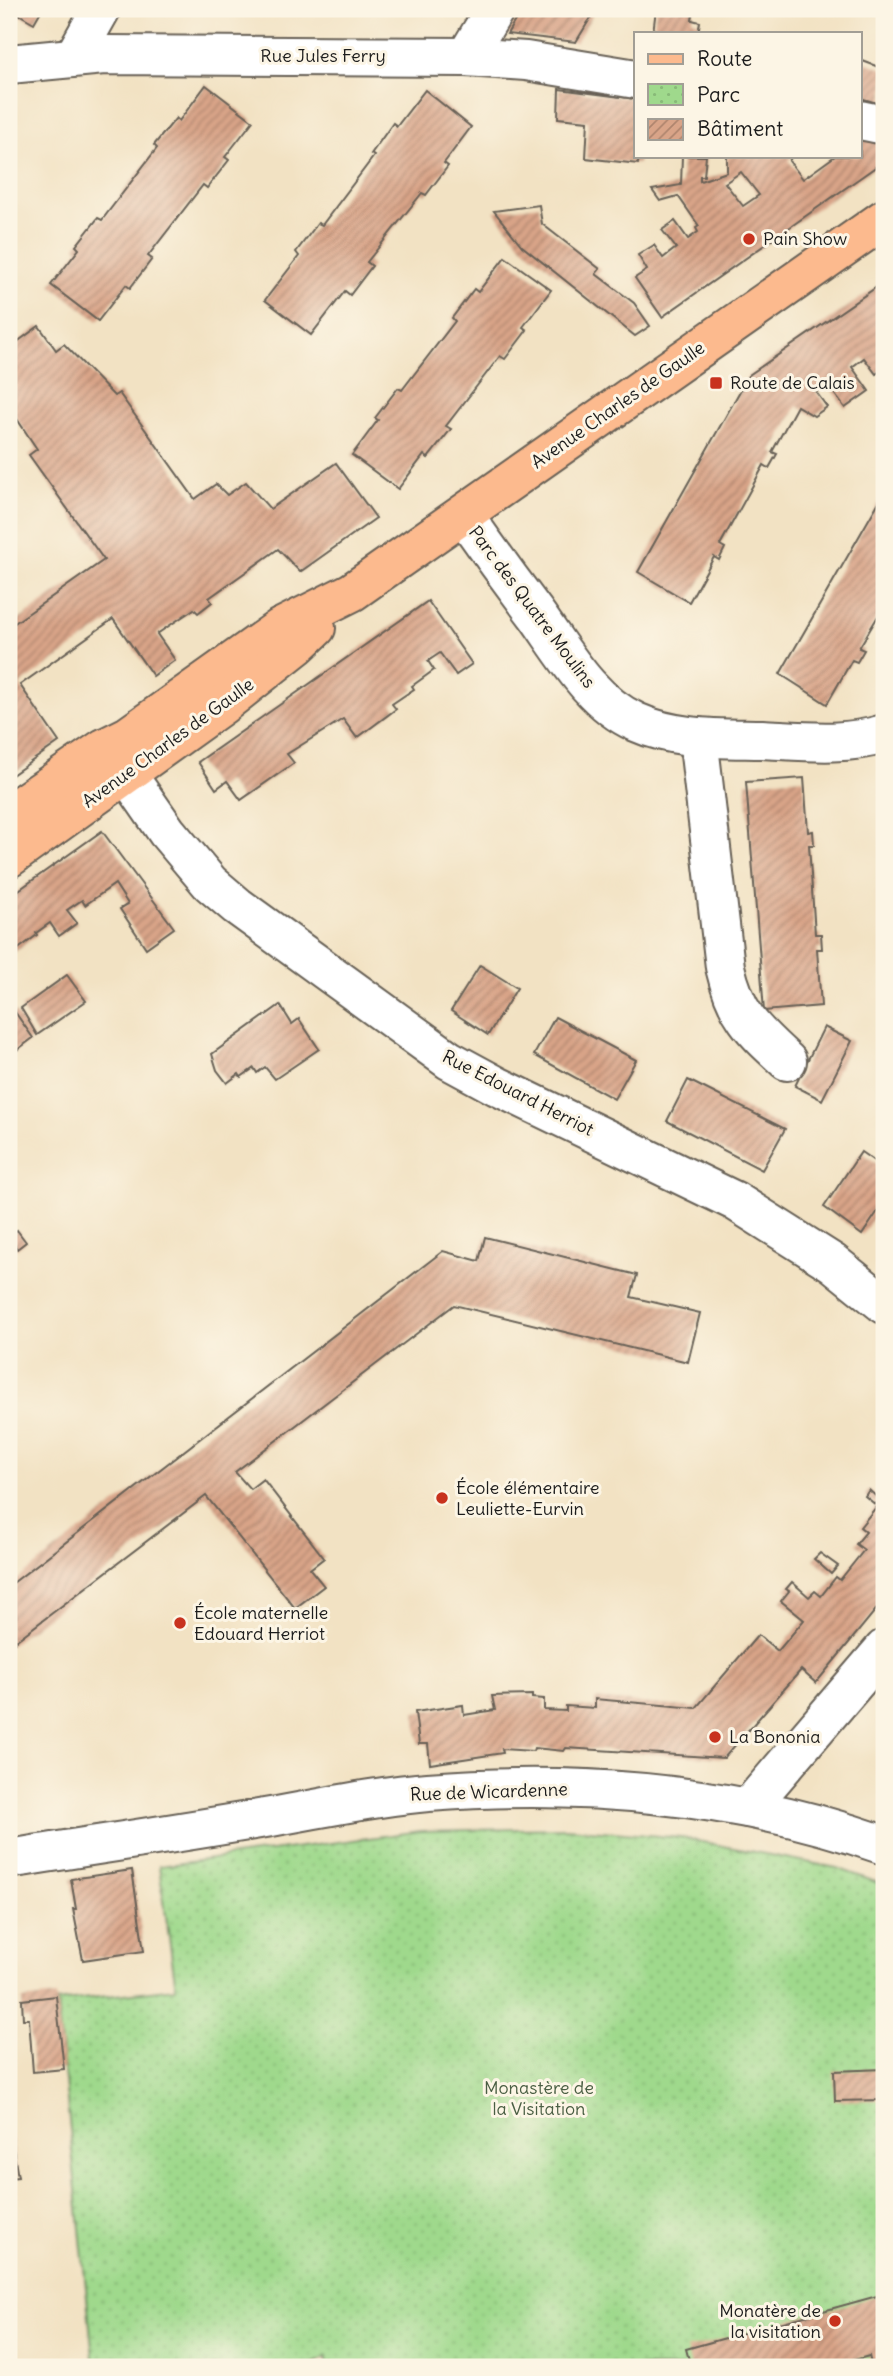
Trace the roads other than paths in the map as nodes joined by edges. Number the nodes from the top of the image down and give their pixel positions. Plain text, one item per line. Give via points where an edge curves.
1 (101, 9) edge
2 (495, 9) edge
3 (74, 57) junction
4 (467, 57) junction
5 (9, 64) edge
6 (634, 79) edge
7 (862, 120) edge
8 (884, 125) edge
9 (884, 219) edge
10 (464, 515) junction
11 (352, 592) junction
12 (128, 736) junction
13 (698, 737) junction
14 (876, 746) edge
15 (126, 773) junction
16 (9, 813) edge
17 (9, 858) edge
18 (787, 1061) dead end
19 (884, 1304) edge
20 (884, 1649) edge
21 (748, 1808) junction
22 (884, 1845) edge
23 (9, 1859) edge

1 - 3 street
2 - 4 street
3 - 4 street, Rue Jules Ferry
3 - 5 street, Rue Jules Ferry
4 - 6 street, Rue Jules Ferry via 526,61
7 - 8 street
9 - 10 main road, Avenue Charles de Gaulle
10 - 11 main road, Avenue Charles de Gaulle
10 - 13 street, Parc des Quatre Moulins via 592,689 637,722
11 - 12 main road, Avenue Charles de Gaulle via 280,628
11 - 15 main road, Avenue Charles de Gaulle via 298,645
12 - 15 street
12 - 16 main road, Avenue Charles de Gaulle
13 - 14 street, Parc des Quatre Moulins
13 - 18 street via 730,992 750,1027
15 - 17 main road, Avenue Charles de Gaulle
15 - 19 street, Rue Edouard Herriot via 167,832 216,889 429,1047 496,1086 735,1201 823,1256
20 - 21 street
21 - 22 street, Rue de Wicardenne
21 - 23 street, Rue de Wicardenne via 596,1789 426,1792

